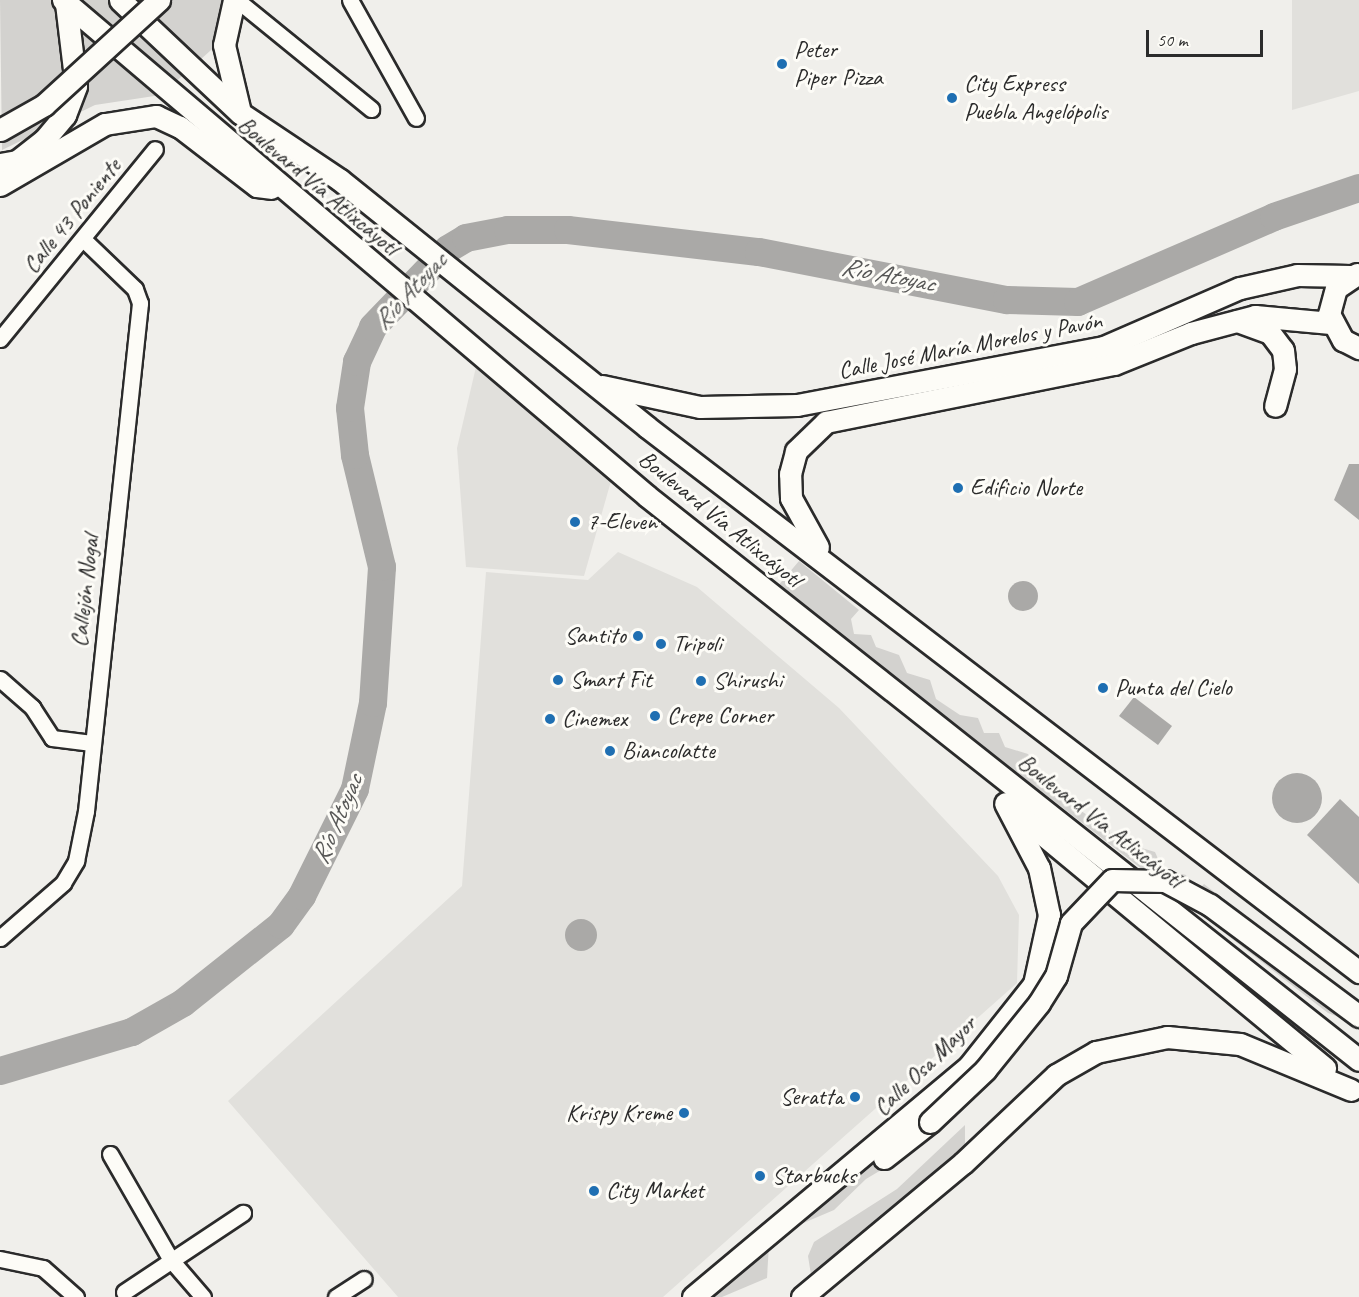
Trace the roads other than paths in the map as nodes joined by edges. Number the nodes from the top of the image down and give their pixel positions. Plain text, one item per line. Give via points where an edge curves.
1 (120, 0) edge
2 (159, 0) edge
3 (235, 0) edge
4 (350, 0) edge
5 (64, 1) edge
6 (371, 109) dead end
7 (240, 113) junction
8 (416, 118) dead end
9 (0, 130) edge
10 (154, 149) dead end
11 (0, 164) edge
12 (0, 185) edge
13 (279, 188) junction
14 (83, 239) junction
15 (1354, 275) edge
16 (1234, 320) junction
17 (1331, 323) junction
18 (0, 339) edge
19 (1359, 348) edge
20 (591, 383) junction
21 (1275, 406) dead end
22 (826, 560) junction
23 (0, 679) edge
24 (92, 743) junction
25 (974, 754) junction
26 (1005, 803) junction
27 (3, 928) edge
28 (1359, 972) edge
29 (1359, 1016) edge
30 (1359, 1060) edge
31 (1355, 1094) edge
32 (110, 1154) dead end
33 (826, 1189) junction
34 (243, 1213) dead end
35 (0, 1259) edge
36 (171, 1260) junction
37 (364, 1279) dead end
38 (123, 1292) dead end
39 (76, 1297) edge
40 (203, 1297) edge
41 (336, 1297) edge
42 (693, 1297) edge
43 (802, 1297) edge

1 - 7 main road, Boulevard Vía Atlixcáyotl
2 - 9 main road, bridge via 44,105
3 - 6 street
3 - 7 main road via 224,45
4 - 8 street
5 - 11 main road via 76,86 65,115 44,140 16,161
5 - 13 main road, Boulevard Vía Atlixcáyotl
7 - 20 main road, Boulevard Vía Atlixcáyotl via 340,180
10 - 14 street, Calle 43 Poniente
12 - 13 main road via 105,124 156,116 180,127 257,186
13 - 25 main road, Boulevard Vía Atlixcáyotl via 647,496
14 - 18 street, Calle 43 Poniente
14 - 24 street, Callejón Nogal via 135,289 140,303
15 - 17 main road via 1332,296
15 - 20 main road, Calle José María Morelos y Pavón via 1297,275 1240,288 1104,347 797,405 700,407
16 - 17 main road, Calle José María Morelos y Pavón via 1274,316
16 - 21 main road via 1270,333 1283,350 1285,369
16 - 22 main road, Calle José María Morelos y Pavón via 1114,364 826,422 796,451 790,474 791,498
17 - 19 main road via 1343,340
20 - 22 main road, Boulevard Vía Atlixcáyotl
22 - 28 main road, Boulevard Vía Atlixcáyotl
23 - 24 street via 32,707 52,738
24 - 27 street, Callejón Nogal via 76,861 63,883
25 - 26 main road
25 - 30 main road, Boulevard Vía Atlixcáyotl
26 - 31 main road
26 - 33 main road, Calle Osa Mayor via 1039,868 1049,915 1034,984 969,1066
29 - 33 main road, bridge via 1210,905 1165,880 1112,880 1071,923 1056,976 985,1070 930,1122 861,1175
31 - 43 main road via 1240,1044 1167,1037 1096,1052 1056,1075 963,1163
32 - 36 street
33 - 42 main road, Calle Osa Mayor
34 - 36 street
35 - 39 street via 44,1268
36 - 38 street
36 - 40 street
37 - 41 street

